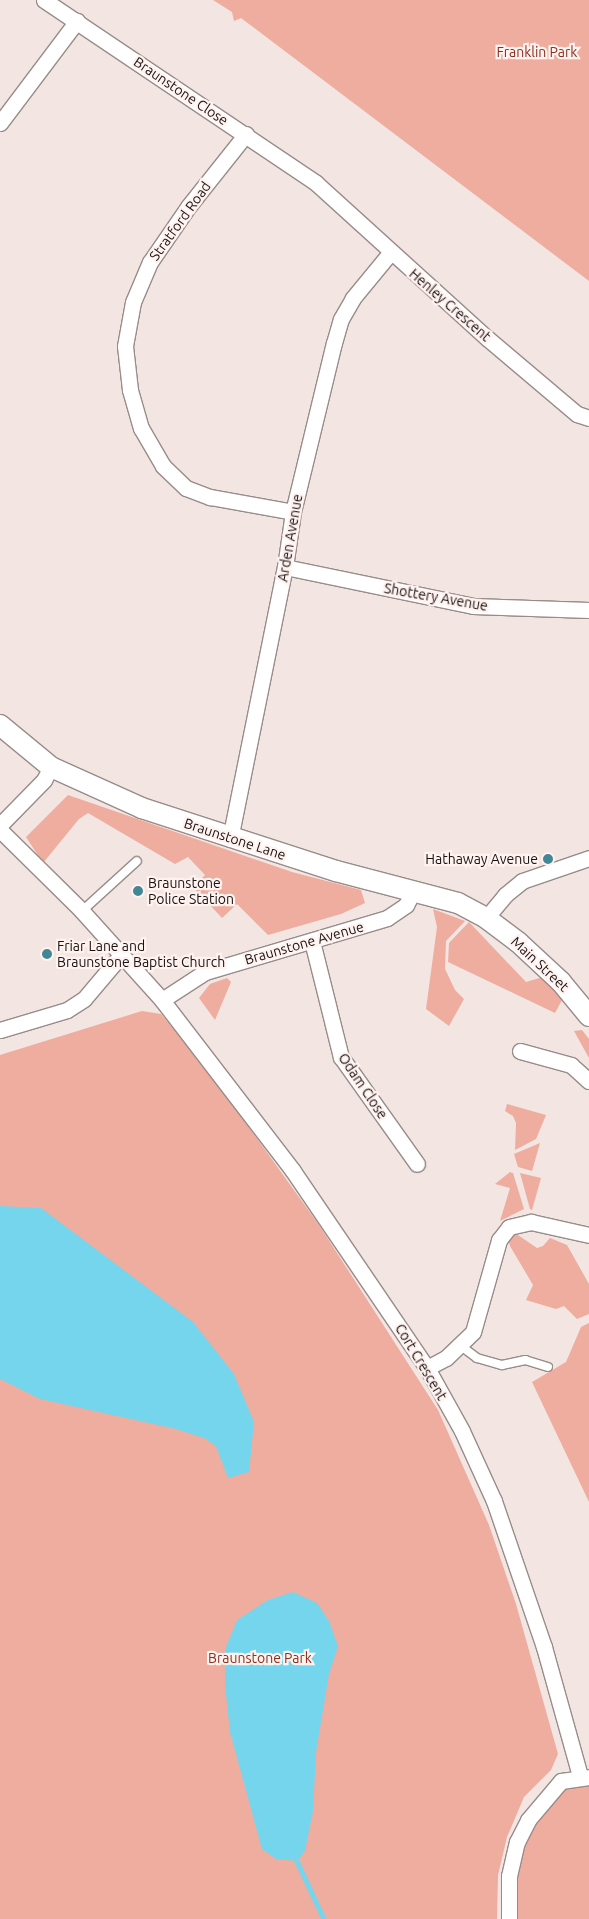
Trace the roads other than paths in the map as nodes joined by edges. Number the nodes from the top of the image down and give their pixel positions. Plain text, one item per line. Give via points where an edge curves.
1 (44, 0) edge
2 (77, 21) junction
3 (0, 123) edge
4 (246, 134) junction
5 (316, 183) joint
6 (390, 253) junction
7 (589, 418) edge
8 (293, 512) junction
9 (285, 567) junction
10 (589, 610) edge
11 (0, 725) edge
12 (51, 767) junction
13 (0, 825) edge
14 (0, 830) edge
15 (230, 839) junction
16 (589, 858) edge
17 (137, 861) dead end
18 (413, 892) junction
19 (82, 911) junction
20 (486, 918) junction
21 (312, 940) junction
22 (122, 954) junction
23 (162, 1000) junction
24 (589, 1016) edge
25 (0, 1030) edge
26 (520, 1051) dead end
27 (589, 1081) edge
28 (417, 1164) dead end
29 (589, 1235) edge
30 (461, 1346) junction
31 (548, 1367) dead end
32 (426, 1368) junction
33 (585, 1777) edge
34 (509, 1919) edge

1 - 2 street, Braunstone Close
2 - 3 street
2 - 4 street, Braunstone Close
4 - 5 street, Braunstone Close
4 - 8 street, Stratford Road via 188,207 150,262 133,302 125,346 130,390 141,428 162,466 186,488 210,497
5 - 6 street, Henley Crescent
6 - 7 street, Henley Crescent via 577,414
6 - 8 street, Arden Avenue via 353,298 341,319
8 - 9 street, Arden Avenue
9 - 10 street, Shottery Avenue via 474,606
9 - 15 street, Arden Avenue
11 - 12 street, Braunstone Lane
12 - 13 street via 44,780
12 - 15 street, Braunstone Lane via 142,808
14 - 19 street, Cort Crescent
15 - 18 street, Braunstone Lane
16 - 20 street via 522,881
17 - 19 lane
18 - 20 street, Braunstone Lane via 438,895
18 - 21 street, Braunstone Avenue via 406,905 387,918
19 - 22 street, Cort Crescent
20 - 24 street, Main Street via 561,982
21 - 23 street, Braunstone Avenue via 205,972 183,983
21 - 28 street, Odam Close via 341,1057
22 - 23 street, Cort Crescent
22 - 25 street via 84,999 67,1010
23 - 32 street, Cort Crescent via 293,1171
26 - 27 street via 571,1065
29 - 30 street via 531,1222 516,1224 502,1233 482,1305 472,1332
30 - 31 lane via 477,1358 502,1365 525,1360
30 - 32 street
32 - 33 street, Cort Crescent via 462,1431 494,1501
33 - 34 street, Cort Crescent via 561,1781 528,1820 517,1842 509,1876

